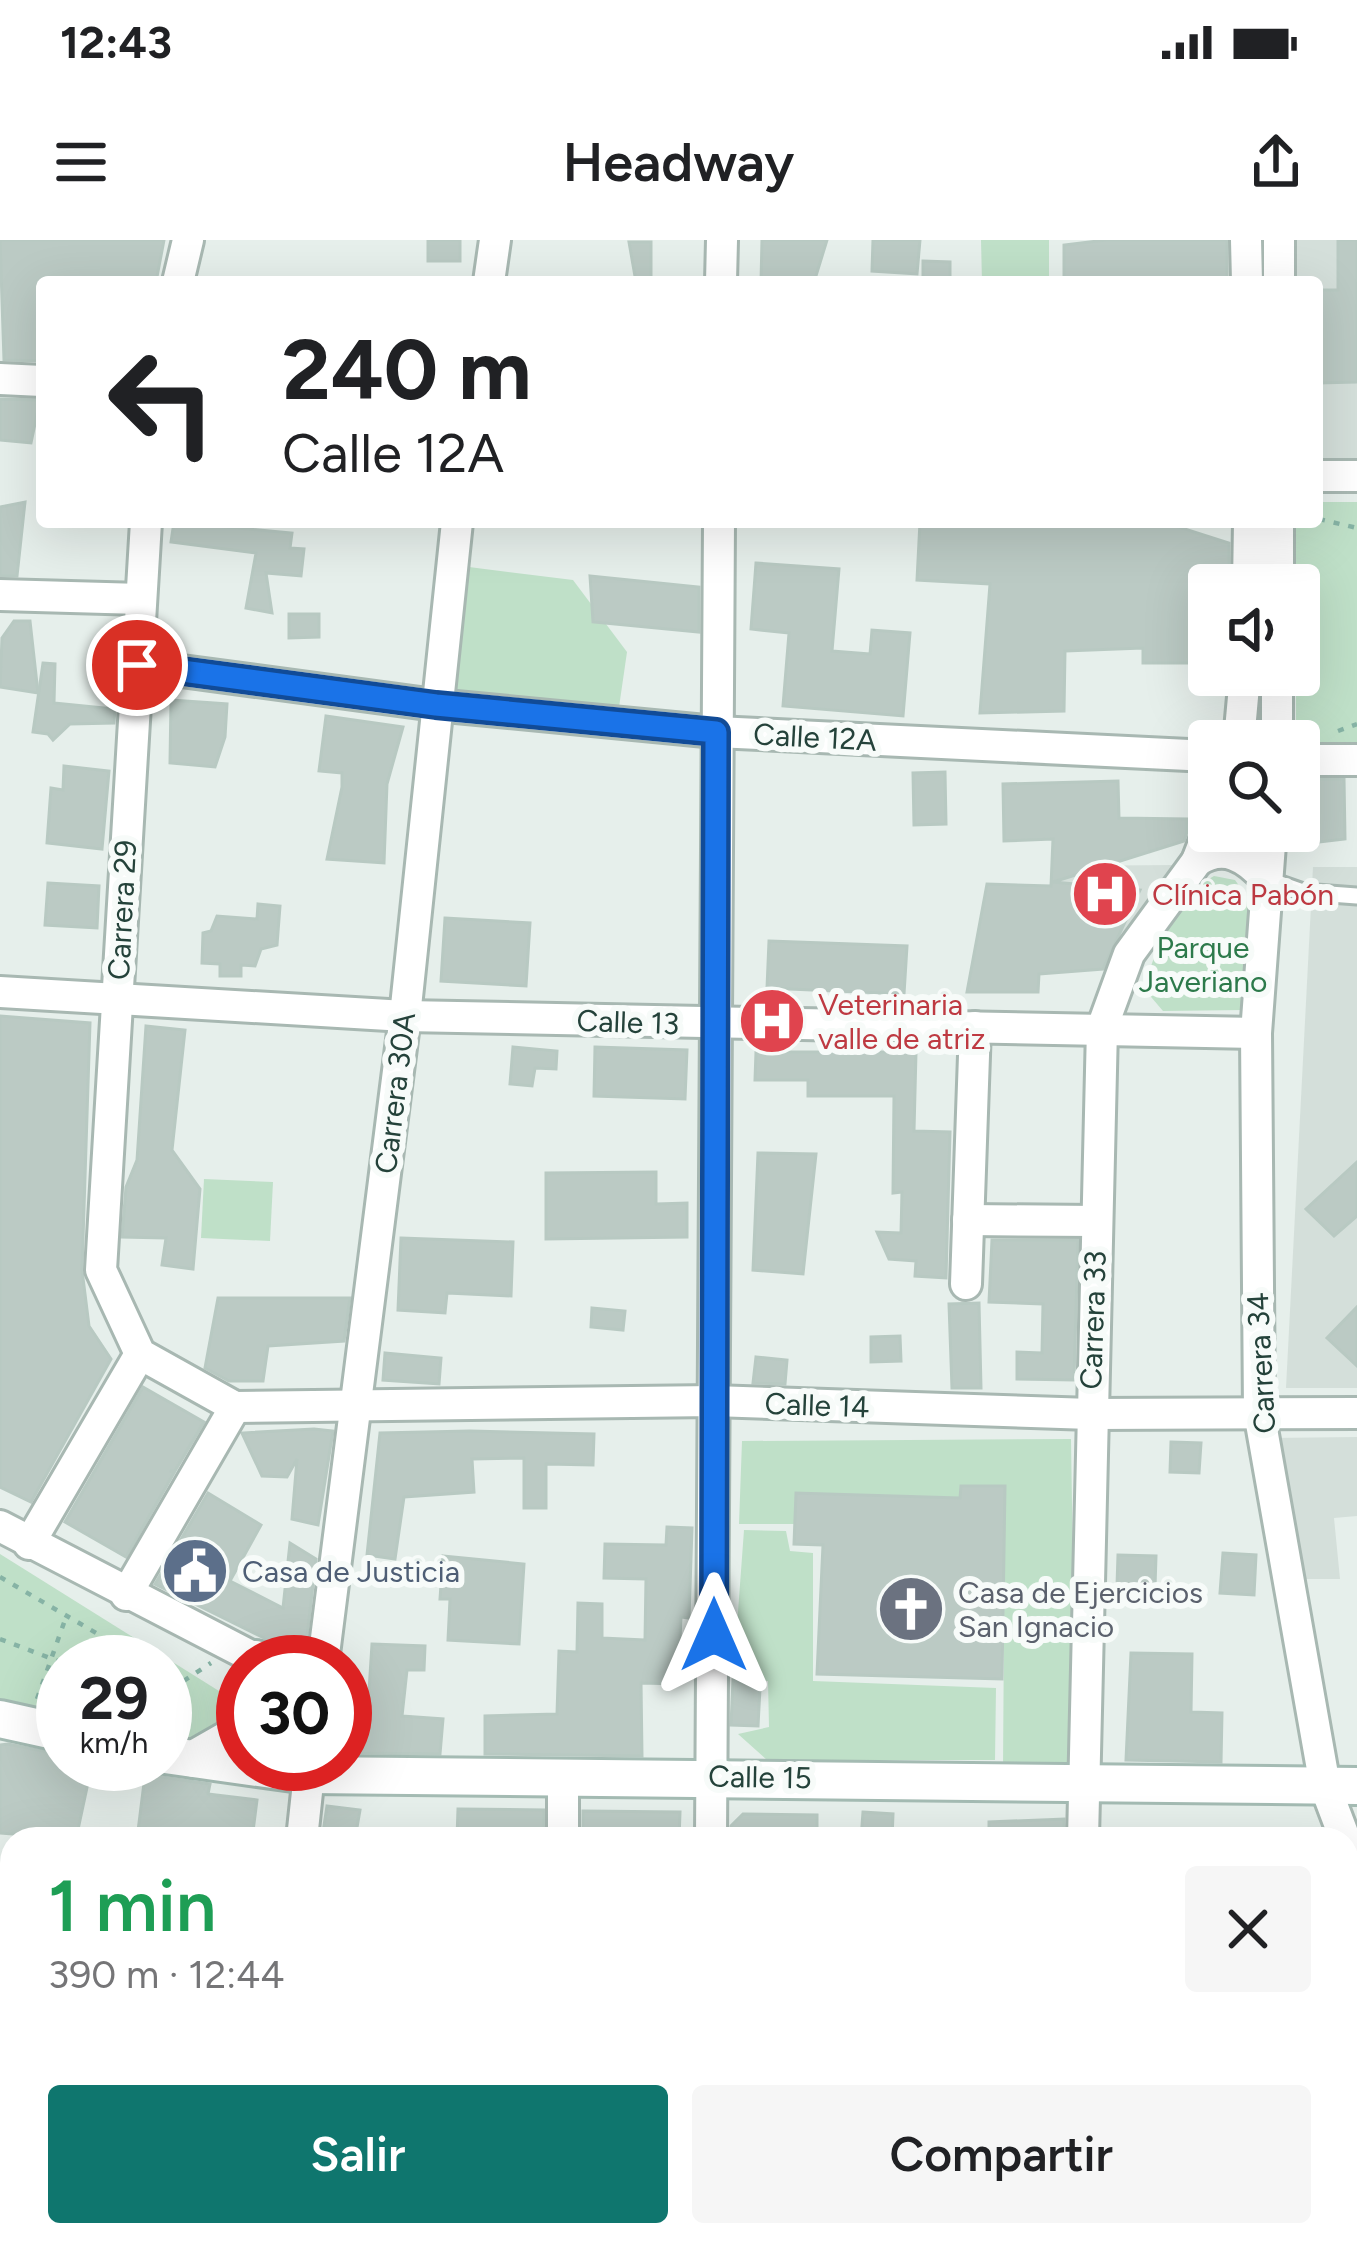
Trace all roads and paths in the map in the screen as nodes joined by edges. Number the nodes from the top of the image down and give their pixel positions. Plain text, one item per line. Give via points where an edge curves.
1 (188, 240) edge
2 (496, 240) edge
3 (722, 240) edge
4 (1246, 240) edge
5 (1279, 240) edge
6 (179, 276) edge
7 (490, 276) edge
8 (722, 276) edge
9 (1246, 276) edge
10 (1279, 276) edge
11 (0, 380) edge
12 (36, 381) edge
13 (1323, 476) edge
14 (1357, 476) edge
15 (1323, 520) edge
16 (146, 528) edge
17 (456, 528) edge
18 (719, 528) edge
19 (1249, 528) edge
20 (1278, 528) edge
21 (1357, 528) edge
22 (1248, 564) edge
23 (1277, 564) edge
24 (0, 595) edge
25 (141, 598) junction
26 (137, 665) junction
27 (436, 705) junction
28 (716, 732) junction
29 (1188, 754) edge
30 (1320, 760) edge
31 (1357, 760) edge
32 (1200, 852) edge
33 (1268, 852) edge
34 (1197, 861) junction
35 (1266, 879) junction
36 (1357, 896) edge
37 (0, 992) edge
38 (117, 1002) junction
39 (405, 1016) junction
40 (716, 1025) junction
41 (975, 1027) junction
42 (1102, 1028) junction
43 (1256, 1033) junction
44 (968, 1220) junction
45 (1096, 1221) junction
46 (966, 1284) dead end
47 (140, 1354) junction
48 (714, 1401) junction
49 (358, 1402) junction
50 (235, 1407) junction
51 (1259, 1412) junction
52 (1357, 1413) edge
53 (1090, 1414) junction
54 (0, 1526) edge
55 (29, 1544) junction
56 (0, 1577) edge
57 (126, 1594) junction
58 (65, 1617) junction
59 (59, 1635) edge
60 (97, 1635) edge
61 (327, 1635) edge
62 (0, 1639) edge
63 (216, 1640) edge
64 (36, 1652) edge
65 (0, 1719) edge
66 (36, 1727) edge
67 (372, 1772) edge
68 (713, 1776) junction
69 (563, 1778) junction
70 (1084, 1785) junction
71 (1341, 1786) edge
72 (307, 1791) edge
73 (303, 1827) edge
74 (562, 1827) edge
75 (711, 1827) edge
76 (1082, 1827) edge
77 (1345, 1827) edge

1 - 6 street
2 - 7 street
3 - 8 street
4 - 9 street
5 - 10 street
11 - 12 street
13 - 14 street
15 - 21 path
16 - 25 street, Carrera 29
17 - 27 street, Carrera 30A
18 - 28 street
19 - 22 street
20 - 23 street
24 - 25 street
25 - 26 street, Carrera 29
26 - 27 street, Calle 12A
26 - 38 street, Carrera 29
27 - 28 street, Calle 12A
27 - 39 street, Carrera 30A
28 - 29 street, Calle 12A
28 - 40 street
30 - 31 street
32 - 34 street, Carrera 33
33 - 35 street, Carrera 34
34 - 35 street via 1232,852
34 - 42 street, Carrera 33 via 1129,954
35 - 36 lane
35 - 43 street, Carrera 34
37 - 38 street, Calle 13
38 - 39 street, Calle 13
38 - 47 street, Carrera 29 via 101,1270
39 - 40 street, Calle 13
39 - 49 street, Carrera 30A
40 - 41 street, Calle 13
40 - 48 street
41 - 42 street, Calle 13
41 - 44 street
42 - 43 street, Calle 13
42 - 45 street, Carrera 33
43 - 51 street, Carrera 34
44 - 45 street
44 - 46 street
45 - 53 street, Carrera 33
47 - 50 street
47 - 55 street
48 - 49 street, Calle 14
48 - 53 street, Calle 14
48 - 68 street
49 - 50 street, Calle 14
49 - 61 street, Carrera 30A
50 - 57 street
51 - 52 street, Calle 14
51 - 53 street, Calle 14
51 - 71 street, Carrera 34
53 - 70 street, Carrera 33
54 - 55 street
55 - 57 street
56 - 58 path
57 - 63 street
58 - 59 path
58 - 60 path
62 - 64 path
65 - 66 street
67 - 69 street, Calle 15
68 - 69 street, Calle 15
68 - 70 street, Calle 15
68 - 75 street
69 - 74 street
70 - 71 street, Calle 15
70 - 76 street, Carrera 33
71 - 77 street, Carrera 34
72 - 73 street

